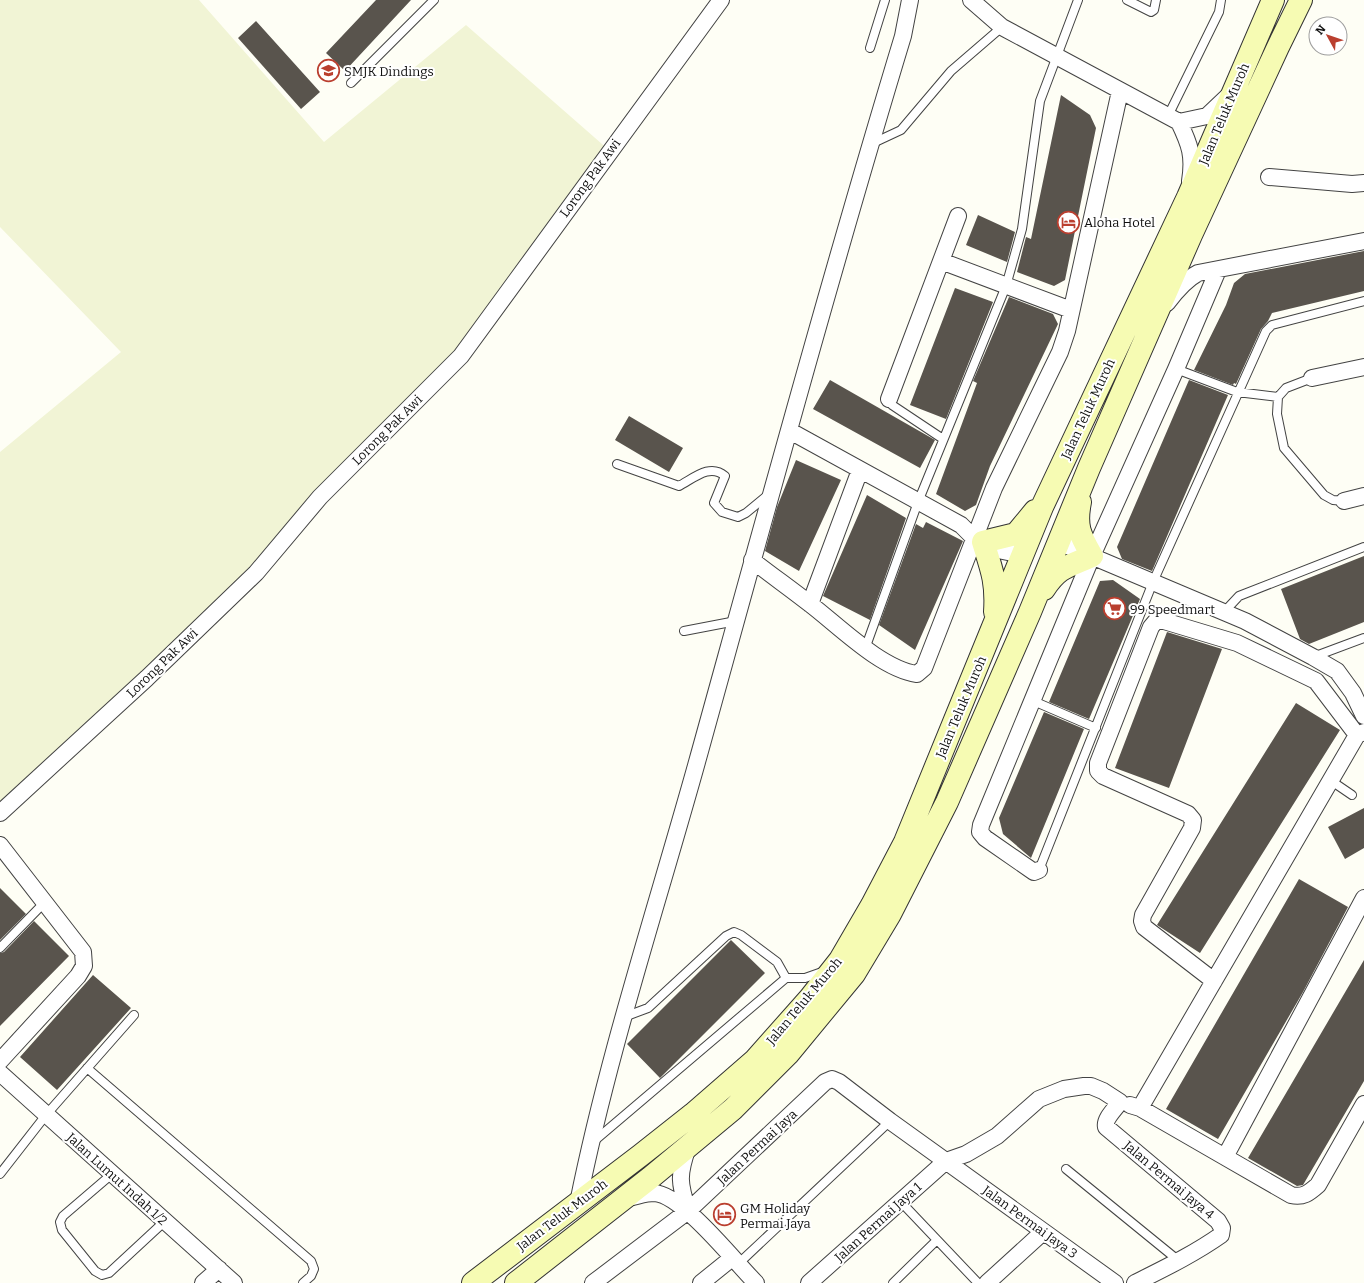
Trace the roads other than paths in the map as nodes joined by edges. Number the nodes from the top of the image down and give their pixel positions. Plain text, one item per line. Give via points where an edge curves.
1 (434, 0) edge
2 (721, 0) edge
3 (885, 0) edge
4 (908, 0) edge
5 (971, 0) edge
6 (1078, 0) edge
7 (1127, 0) edge
8 (1156, 0) edge
9 (1221, 0) edge
10 (1265, 0) edge
11 (1272, 0) edge
12 (1301, 0) edge
13 (1002, 27) junction
14 (1260, 28) junction
15 (870, 48) dead end
16 (1056, 57) junction
17 (351, 83) dead end
18 (1236, 87) junction
19 (1120, 92) junction
20 (1173, 119) junction
21 (871, 144) junction
22 (1269, 177) dead end
23 (1364, 183) edge
24 (1188, 197) junction
25 (958, 216) dead end
26 (1191, 235) junction
27 (1364, 241) edge
28 (941, 261) junction
29 (1218, 270) junction
30 (1198, 273) junction
31 (1006, 286) junction
32 (1364, 301) edge
33 (1071, 310) junction
34 (1154, 319) junction
35 (1364, 367) edge
36 (1176, 369) junction
37 (1312, 378) joint
38 (1238, 392) junction
39 (1278, 397) junction
40 (889, 399) joint
41 (790, 431) junction
42 (943, 439) junction
43 (617, 464) dead end
44 (1089, 468) junction
45 (860, 470) junction
46 (772, 492) junction
47 (1364, 496) edge
48 (1046, 498) junction
49 (1344, 501) joint
50 (918, 502) junction
51 (979, 541) junction
52 (1058, 542) junction
53 (1364, 547) edge
54 (1023, 555) junction
55 (1092, 556) junction
56 (752, 560) junction
57 (1153, 582) junction
58 (1040, 586) junction
59 (810, 604) junction
60 (1030, 612) junction
61 (1224, 612) junction
62 (736, 621) junction
63 (994, 629) junction
64 (684, 631) dead end
65 (1364, 638) edge
66 (866, 649) junction
67 (1313, 657) junction
68 (1031, 700) junction
69 (1364, 716) edge
70 (1096, 728) junction
71 (1360, 734) edge
72 (1330, 780) junction
73 (1352, 795) dead end
74 (0, 813) edge
75 (2, 851) edge
76 (1039, 870) joint
77 (1364, 898) edge
78 (44, 903) junction
79 (0, 948) edge
80 (840, 960) junction
81 (786, 978) junction
82 (1214, 981) junction
83 (134, 1015) dead end
84 (624, 1017) junction
85 (0, 1061) edge
86 (88, 1068) junction
87 (0, 1073) edge
88 (826, 1082) joint
89 (1120, 1102) junction
90 (1364, 1104) edge
91 (1140, 1108) junction
92 (46, 1115) junction
93 (890, 1121) junction
94 (590, 1145) junction
95 (688, 1147) junction
96 (1225, 1157) junction
97 (946, 1161) junction
98 (1066, 1169) dead end
99 (0, 1174) edge
100 (112, 1174) junction
101 (625, 1198) junction
102 (901, 1202) junction
103 (578, 1203) junction
104 (688, 1211) junction
105 (164, 1222) junction
106 (1043, 1232) junction
107 (937, 1240) junction
108 (735, 1261) junction
109 (1179, 1261) junction
110 (219, 1269) junction
111 (203, 1283) edge
112 (234, 1283) edge
113 (303, 1283) edge
114 (473, 1283) edge
115 (516, 1283) edge
116 (593, 1283) edge
117 (701, 1283) edge
118 (756, 1283) edge
119 (809, 1283) edge
120 (893, 1283) edge
121 (978, 1283) edge
122 (987, 1283) edge
123 (1115, 1283) edge
124 (1135, 1283) edge

1 - 17 lane
2 - 74 street, Lorong Pak Awi via 462,356 320,497 256,573 147,678
3 - 15 lane
4 - 21 street via 903,36
5 - 13 street
6 - 16 lane
7 - 8 lane via 1151,12 1156,7
9 - 20 lane
10 - 14 main road
11 - 14 main road, Jalan Teluk Muroh
12 - 26 main road, Jalan Teluk Muroh
13 - 16 street
13 - 21 lane via 951,71 901,130
14 - 18 main road, Jalan Teluk Muroh
16 - 19 street
16 - 31 lane via 1040,101 1022,229
18 - 20 street via 1218,108 1207,116
18 - 24 main road, Jalan Teluk Muroh
19 - 20 street
19 - 33 street
20 - 24 street via 1191,150 1193,164
21 - 41 street
22 - 23 street
24 - 48 main road, Jalan Teluk Muroh
25 - 28 street
26 - 30 street via 1190,258
26 - 34 main road, Jalan Teluk Muroh
27 - 29 street
28 - 31 street
28 - 40 street
29 - 30 street
29 - 36 street
30 - 34 street via 1178,289
31 - 33 street
31 - 42 lane
32 - 38 lane via 1272,325 1266,331
33 - 51 street via 1060,352 994,488
34 - 44 main road, Jalan Teluk Muroh
35 - 37 street
36 - 38 lane
36 - 55 street
37 - 39 lane via 1286,388
38 - 39 lane
38 - 57 lane
39 - 49 lane via 1277,414 1284,448 1324,495 1333,500
40 - 42 lane via 892,406
41 - 45 street
41 - 46 street
42 - 50 lane
43 - 46 lane via 679,486 712,469 719,471 725,476 714,503 722,512 738,517
44 - 52 main road, Jalan Teluk Muroh
44 - 55 main road via 1077,516 1077,526
45 - 50 street
45 - 59 street
46 - 56 street
47 - 49 street
48 - 51 main road via 1016,534
48 - 52 main road via 1046,523
48 - 54 main road, Jalan Teluk Muroh
50 - 51 street via 961,525
50 - 66 lane
51 - 54 street via 998,550
51 - 63 main road via 995,577 997,592
51 - 66 street via 924,668 917,674 906,672
52 - 54 main road
52 - 55 street
52 - 58 main road, Jalan Teluk Muroh
53 - 61 lane via 1240,596
54 - 58 main road via 1038,573
54 - 63 main road, Jalan Teluk Muroh
55 - 57 street
55 - 60 main road via 1053,575
55 - 68 street
56 - 59 street
56 - 62 street
57 - 61 street
57 - 70 lane
58 - 60 main road, Jalan Teluk Muroh
59 - 66 street
60 - 95 main road, Jalan Teluk Muroh via 932,834 890,914 854,974 788,1054 733,1109
61 - 67 street
62 - 64 lane
62 - 84 street
63 - 80 main road, Jalan Teluk Muroh via 905,842
65 - 67 lane
67 - 69 street via 1337,671 1353,693
68 - 70 lane
68 - 76 street via 980,832 1034,872
70 - 76 lane
71 - 72 street
71 - 82 street via 1316,682 1237,643 1164,621 1156,621 1151,627 1098,763 1098,771 1103,776 1188,814 1193,820 1192,828 1142,921 1144,927
72 - 73 lane
72 - 82 street
75 - 78 street
77 - 96 street
78 - 79 lane
78 - 85 street via 83,952 84,966 78,976
80 - 81 lane via 815,975
80 - 103 main road, Jalan Teluk Muroh via 755,1060 693,1114
81 - 84 lane via 777,962 734,932 726,936 648,1008
81 - 94 lane
82 - 91 street
83 - 86 lane
84 - 94 street
86 - 92 lane
86 - 113 lane via 311,1261 314,1268 311,1276
87 - 92 street, Jalan Lumut Indah 1/2
88 - 93 street, Jalan Permai Jaya 3 via 832,1079 839,1082
88 - 104 street, Jalan Permai Jaya
89 - 91 street
89 - 97 street via 1091,1086 1064,1089 1039,1100 997,1136 966,1154
89 - 109 street, Jalan Permai Jaya 4 via 1105,1123 1106,1127 1218,1221 1222,1228 1221,1235
90 - 96 street via 1318,1185 1310,1193 1299,1197 1291,1195
91 - 96 street
92 - 99 lane
92 - 100 street, Jalan Lumut Indah 1/2
93 - 97 street, Jalan Permai Jaya 3
93 - 108 lane
94 - 103 street
95 - 101 main road, Jalan Teluk Muroh
95 - 104 street via 681,1168 680,1188
97 - 102 street, Jalan Permai Jaya 1
97 - 106 street, Jalan Permai Jaya 3
98 - 109 lane
100 - 105 street, Jalan Lumut Indah 1/2
100 - 105 lane via 63,1216 60,1222 62,1230 95,1271 102,1275 109,1273
101 - 104 street via 654,1193 667,1196
101 - 115 main road, Jalan Teluk Muroh
102 - 107 lane
102 - 119 street, Jalan Permai Jaya 1
103 - 114 main road, Jalan Teluk Muroh
104 - 108 street
104 - 116 street, Jalan Permai Jaya
105 - 110 street, Jalan Lumut Indah 1/2
106 - 122 street
106 - 123 street, Jalan Permai Jaya 3
107 - 120 lane
107 - 121 lane
108 - 117 street
108 - 118 street
109 - 124 street
110 - 111 street
110 - 112 street, Jalan Lumut Indah 1/2

